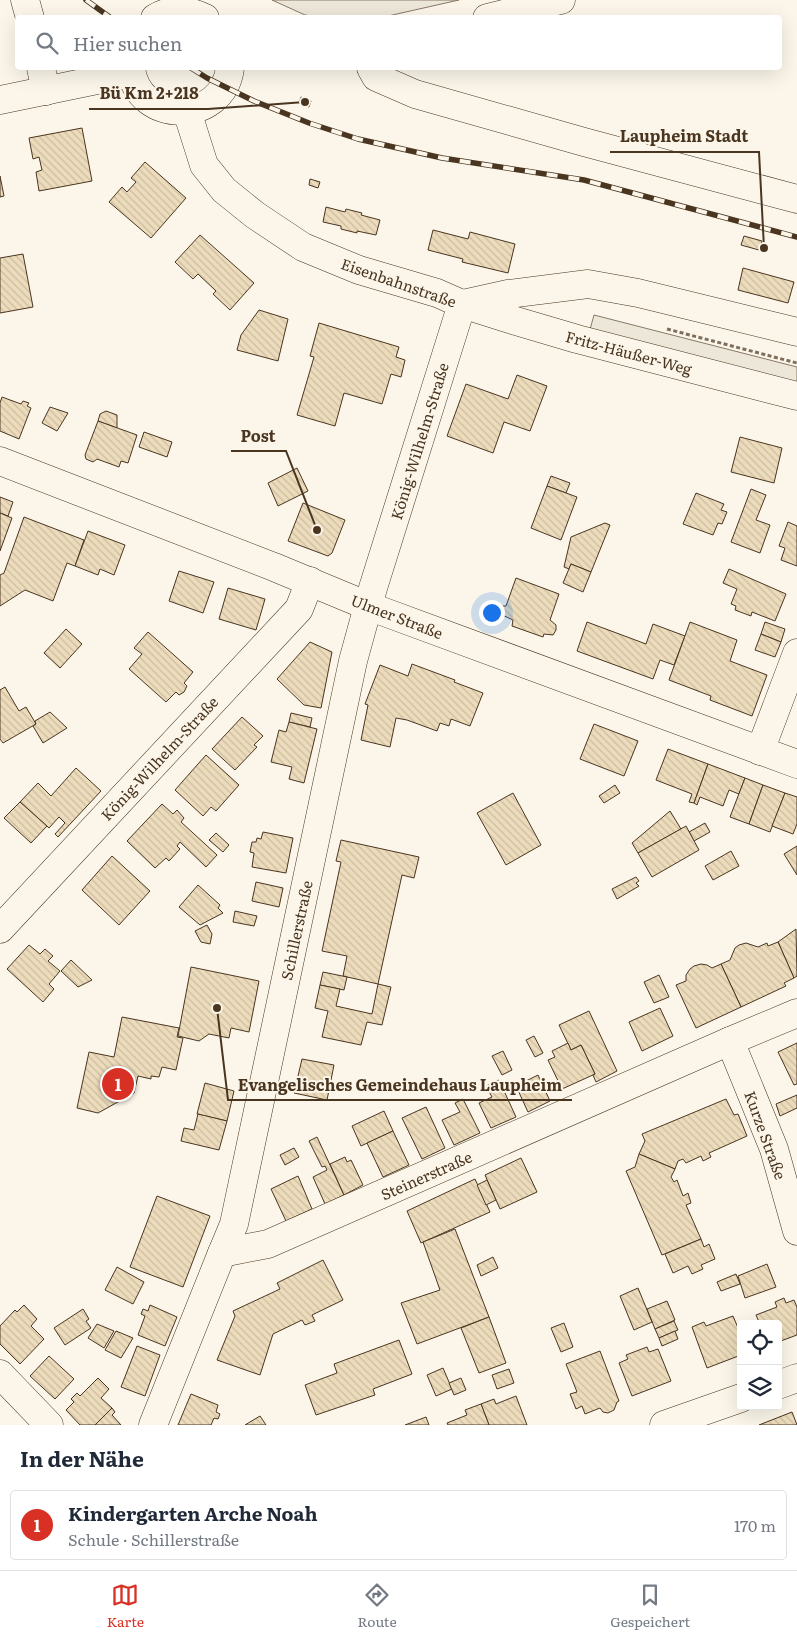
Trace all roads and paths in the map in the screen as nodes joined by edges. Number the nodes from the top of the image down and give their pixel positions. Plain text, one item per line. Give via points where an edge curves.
1 (25, 0) edge
2 (561, 0) edge
3 (155, 11) edge
4 (29, 15) edge
5 (200, 15) edge
6 (498, 15) edge
7 (131, 70) edge
8 (229, 70) edge
9 (372, 70) edge
10 (44, 79) edge
11 (0, 100) edge
12 (187, 111) junction
13 (797, 199) edge
14 (462, 304) junction
15 (658, 327) dead end
16 (797, 332) edge
17 (797, 363) edge
18 (797, 396) edge
19 (0, 461) edge
20 (310, 582) junction
21 (368, 606) junction
22 (797, 653) edge
23 (760, 751) junction
24 (797, 764) edge
25 (0, 929) edge
26 (797, 1013) edge
27 (730, 1041) junction
28 (797, 1231) edge
29 (222, 1253) junction
30 (0, 1374) edge
31 (797, 1378) edge
32 (782, 1384) edge
33 (737, 1399) edge
34 (49, 1425) edge
35 (152, 1425) edge
36 (664, 1425) edge

1 - 4 street
2 - 6 street
3 - 5 street via 177,10
7 - 10 street
7 - 12 street via 146,98 172,111
8 - 12 street via 224,86 214,99
9 - 13 street via 376,77 415,94
10 - 11 street
12 - 14 street, Eisenbahnstraße via 204,165 224,190 255,215 303,248 358,270 437,292
14 - 16 street, Eisenbahnstraße via 508,294 588,284
14 - 18 street, Fritz-Häußer-Weg via 577,339
14 - 21 street, König-Wilhelm-Straße
15 - 17 path
19 - 20 street, Ulmer Straße
20 - 21 street, Ulmer Straße
20 - 25 street, König-Wilhelm-Straße via 299,609
21 - 23 street, Ulmer Straße
21 - 29 street, Schillerstraße via 353,661 234,1224
22 - 23 street
23 - 24 street, Ulmer Straße
26 - 27 street, Steinerstraße
27 - 28 street, Kurze Straße via 774,1149
27 - 29 street, Steinerstraße via 268,1244
29 - 35 street
30 - 34 street
31 - 32 street
33 - 36 street

